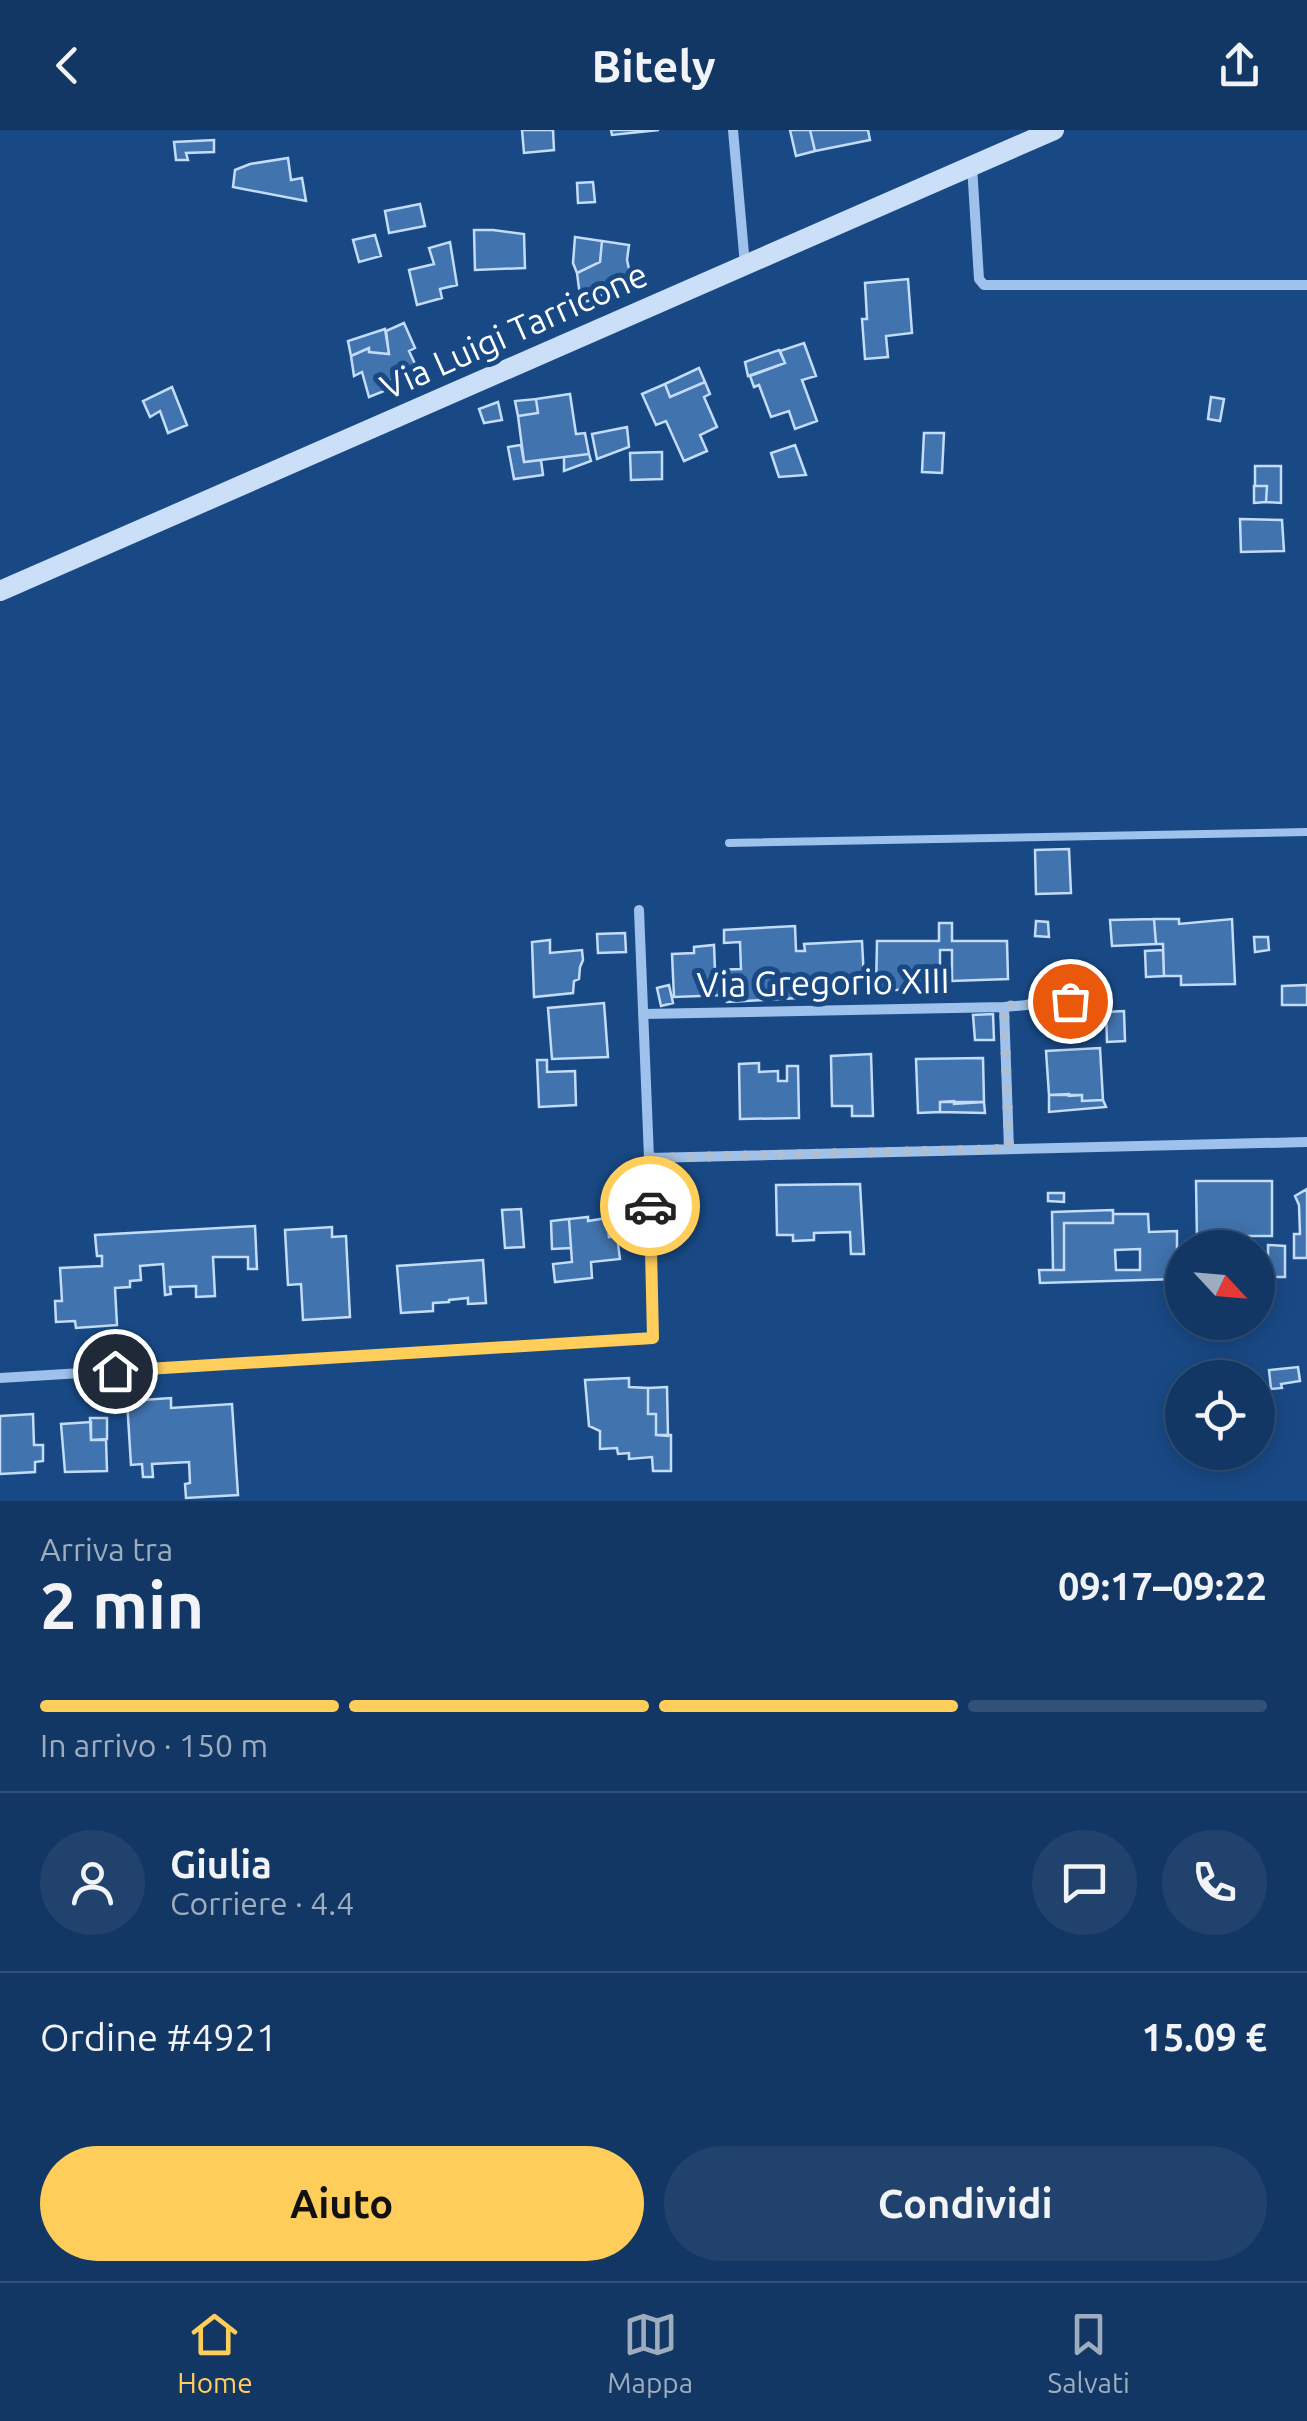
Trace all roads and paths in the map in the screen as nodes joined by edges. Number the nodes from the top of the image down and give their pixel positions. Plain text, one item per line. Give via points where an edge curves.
1 (733, 130) edge
2 (1054, 130) edge
3 (972, 165) junction
4 (746, 266) junction
5 (1307, 284) edge
6 (0, 591) edge
7 (1307, 832) edge
8 (729, 844) dead end
9 (639, 910) dead end
10 (1070, 1001) dead end
11 (1004, 1006) junction
12 (643, 1014) junction
13 (1307, 1142) edge
14 (1009, 1149) junction
15 (649, 1158) junction
16 (0, 1378) edge

1 - 4 street
2 - 3 main road, Via Luigi Tarricone
3 - 4 main road, Via Luigi Tarricone
3 - 5 street via 984,285
4 - 6 main road, Via Luigi Tarricone
7 - 8 lane
9 - 12 street
10 - 11 street, Via Gregorio XIII
11 - 12 street, Via Gregorio XIII
11 - 14 street
12 - 15 street
13 - 14 street
14 - 15 street
15 - 16 street via 653,1338

